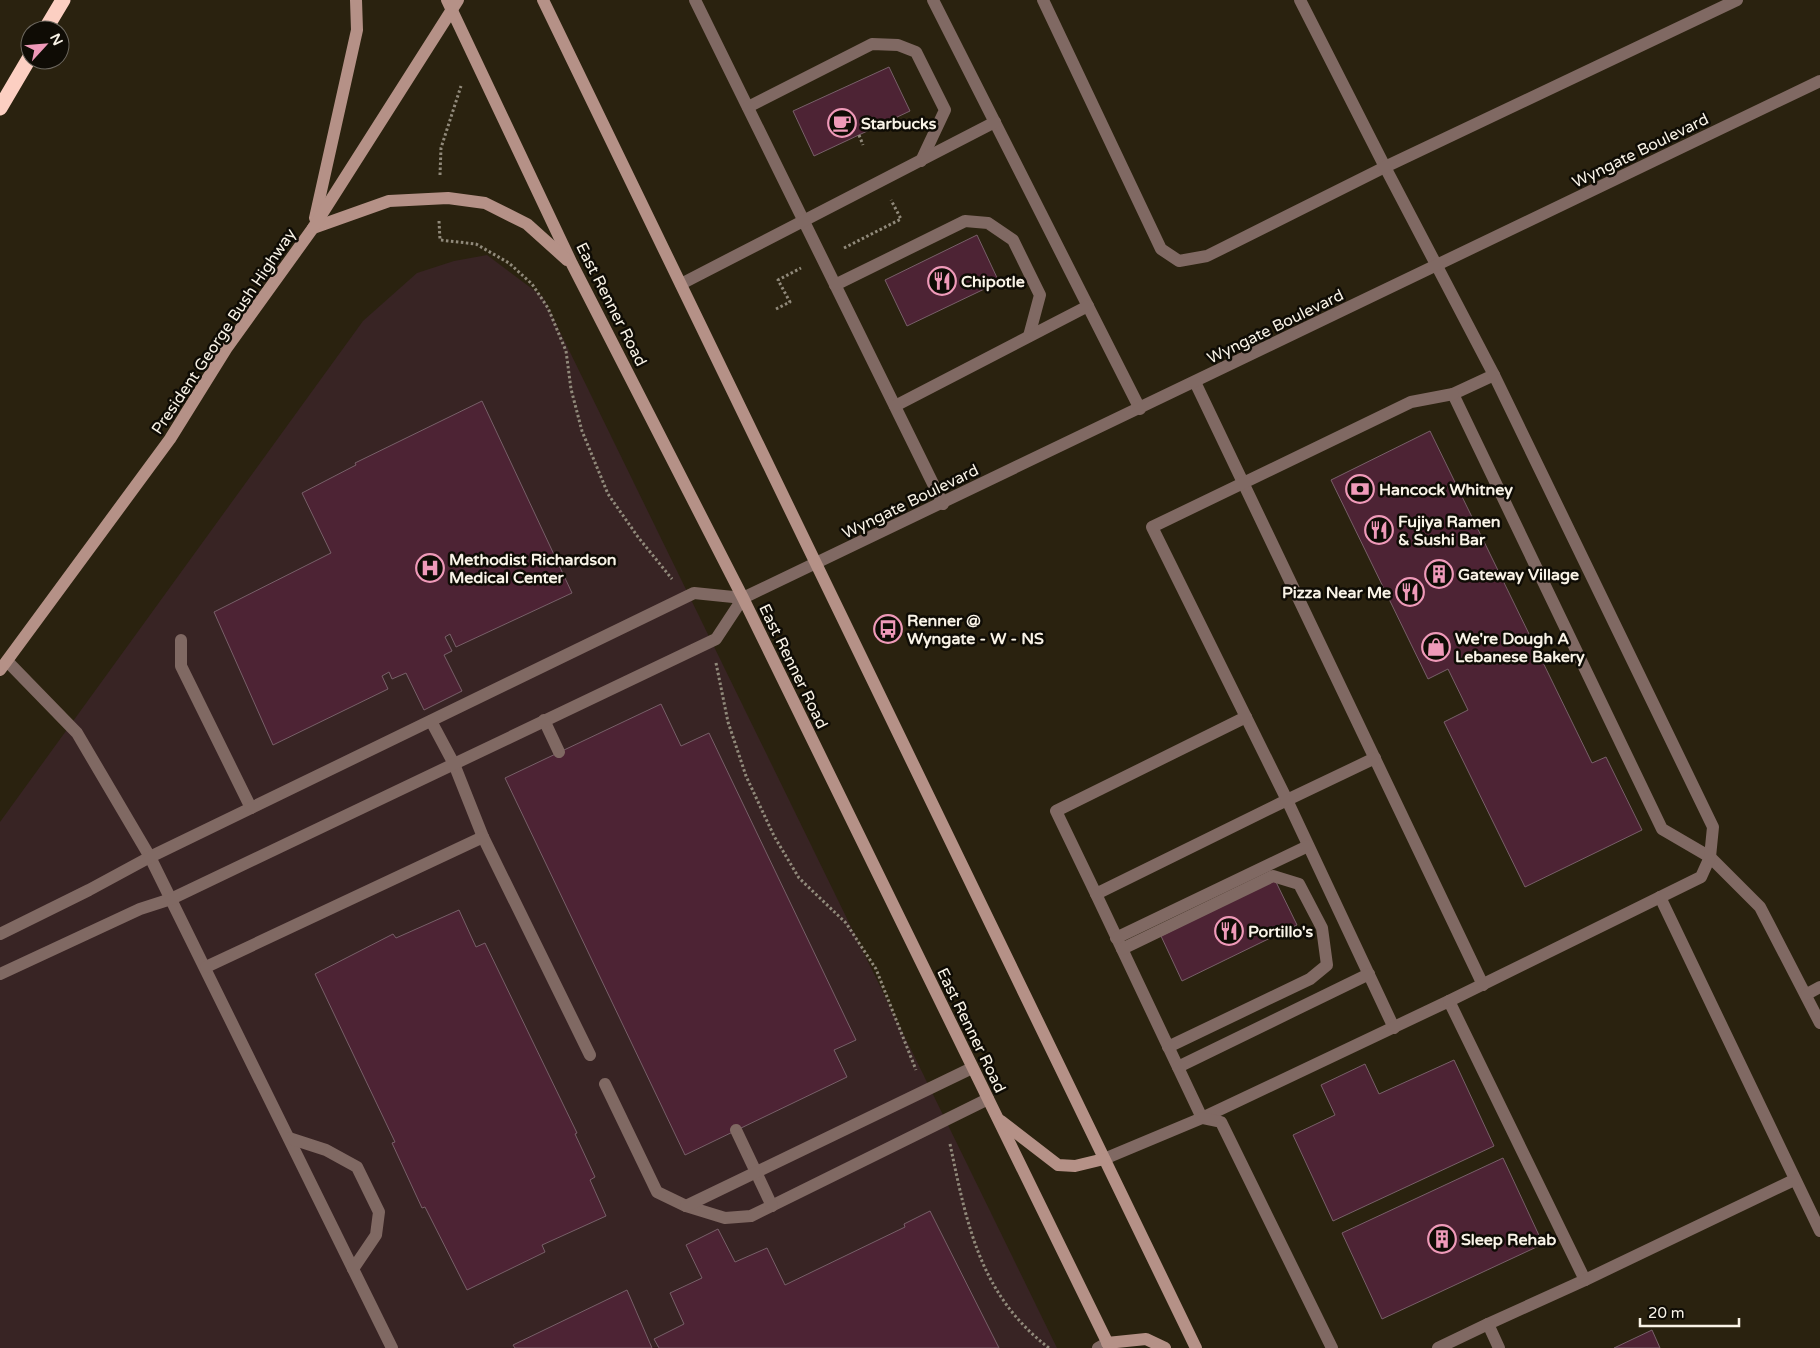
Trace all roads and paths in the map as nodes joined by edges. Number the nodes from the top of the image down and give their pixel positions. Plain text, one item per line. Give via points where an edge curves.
1 (63, 0) edge
2 (356, 0) edge
3 (543, 0) edge
4 (695, 0) edge
5 (933, 0) edge
6 (1043, 0) edge
7 (1300, 0) edge
8 (1736, 0) edge
9 (452, 4) edge
10 (52, 20) edge
11 (22, 70) edge
12 (1820, 81) edge
13 (461, 86) dead end
14 (748, 107) junction
15 (0, 108) edge
16 (995, 122) junction
17 (858, 135) dead end
18 (863, 145) dead end
19 (922, 161) junction
20 (1385, 167) junction
21 (440, 175) dead end
22 (888, 194) dead end
23 (439, 220) dead end
24 (804, 222) junction
25 (313, 228) junction
26 (843, 248) dead end
27 (572, 264) junction
28 (810, 264) dead end
29 (1436, 266) junction
30 (681, 284) junction
31 (835, 285) junction
32 (1088, 306) junction
33 (776, 309) dead end
34 (1029, 336) junction
35 (1494, 375) junction
36 (1195, 382) junction
37 (1453, 394) junction
38 (895, 406) junction
39 (1140, 409) junction
40 (1243, 482) junction
41 (943, 504) junction
42 (817, 564) junction
43 (688, 596) junction
44 (743, 598) junction
45 (181, 640) dead end
46 (711, 642) junction
47 (4, 665) edge
48 (1246, 717) junction
49 (544, 720) junction
50 (432, 722) junction
51 (559, 752) dead end
52 (1375, 758) junction
53 (454, 764) junction
54 (1287, 800) junction
55 (251, 808) junction
56 (483, 837) junction
57 (1308, 846) junction
58 (1710, 856) junction
59 (150, 857) junction
60 (1096, 894) junction
61 (1660, 897) junction
62 (170, 900) junction
63 (0, 934) edge
64 (1119, 944) junction
65 (206, 967) junction
66 (0, 974) edge
67 (1369, 974) junction
68 (1483, 985) junction
69 (1820, 987) edge
70 (1807, 994) junction
71 (1449, 1001) junction
72 (1820, 1023) edge
73 (1394, 1028) junction
74 (1168, 1046) junction
75 (590, 1055) dead end
76 (1178, 1067) junction
77 (972, 1068) junction
78 (605, 1084) dead end
79 (926, 1090) junction
80 (988, 1099) junction
81 (998, 1118) junction
82 (1202, 1118) junction
83 (942, 1122) junction
84 (736, 1130) dead end
85 (289, 1138) junction
86 (1104, 1159) junction
87 (756, 1172) junction
88 (1794, 1180) junction
89 (686, 1206) junction
90 (772, 1206) junction
91 (1820, 1231) edge
92 (353, 1269) junction
93 (1585, 1280) junction
94 (1488, 1324) junction
95 (1105, 1346) edge
96 (392, 1348) edge
97 (1049, 1348) edge
98 (1165, 1348) edge
99 (1196, 1348) edge
100 (1332, 1348) edge
101 (1438, 1348) edge
102 (1499, 1348) edge

1 - 10 highway
2 - 25 main road via 357,30
3 - 30 main road
4 - 14 street
5 - 16 street
6 - 20 street via 1161,248 1179,261 1207,256
7 - 20 street
8 - 20 street
9 - 25 main road, President George Bush Highway
9 - 27 main road, East Renner Road
11 - 15 highway
12 - 29 street, Wyngate Boulevard
13 - 21 path via 441,148
14 - 19 street via 872,44 898,45 916,52 945,110
14 - 24 street
16 - 19 street
16 - 32 street
17 - 18 path
19 - 24 street
20 - 29 street
22 - 26 path via 901,219
23 - 43 path via 440,240 476,244 509,262 532,284 548,308 566,350 582,431 608,494 660,566
24 - 30 street
24 - 31 street
25 - 27 main road via 389,201 448,198 485,203 527,224
25 - 47 main road, President George Bush Highway via 226,349 170,439
27 - 44 main road, East Renner Road
28 - 33 path via 778,280 790,302
29 - 35 street
29 - 36 street, Wyngate Boulevard
30 - 42 main road
31 - 34 street via 965,221 988,223 1012,240 1040,295
31 - 38 street
32 - 34 street
32 - 39 street
34 - 38 street
35 - 37 street
35 - 58 street via 1713,827
36 - 39 street, Wyngate Boulevard
36 - 40 street
37 - 40 street via 1411,402
37 - 58 street via 1662,828
38 - 41 street
39 - 41 street, Wyngate Boulevard
40 - 48 street via 1152,526
40 - 52 street
41 - 42 street, Wyngate Boulevard
42 - 44 street, Wyngate Boulevard
42 - 86 main road
43 - 44 street via 694,593
43 - 50 street
44 - 46 street
44 - 77 main road, East Renner Road
45 - 55 street via 181,666
46 - 49 street
46 - 79 path via 728,722 746,776 774,836 799,878 846,923 876,969
47 - 59 street via 77,733
48 - 54 street
48 - 60 street via 1056,811
49 - 51 street
49 - 53 street
50 - 53 street
50 - 55 street
52 - 54 street
52 - 68 street
53 - 56 street
53 - 62 street
54 - 57 street
54 - 60 street
55 - 59 street
56 - 65 street
56 - 75 street
57 - 64 street
57 - 67 street
58 - 61 street via 1701,877
58 - 70 street via 1760,907
59 - 62 street
59 - 63 street
60 - 64 street
61 - 68 street
61 - 88 street
62 - 65 street
62 - 66 street via 140,909
64 - 74 street
64 - 74 street via 1273,876 1299,884 1322,928 1327,964 1310,979
65 - 85 street
67 - 73 street
67 - 76 street
68 - 71 street
69 - 70 street
70 - 72 street
71 - 73 street
71 - 93 street
73 - 82 street
74 - 76 street
76 - 82 street
77 - 79 street
77 - 80 main road, East Renner Road
78 - 89 street via 657,1192
79 - 87 street
80 - 81 main road, East Renner Road
80 - 83 street
81 - 86 main road via 1058,1166 1075,1166
81 - 95 main road, East Renner Road
82 - 86 street
82 - 100 street via 1222,1122
83 - 90 street
83 - 97 path via 979,1259 999,1296
84 - 87 street
85 - 92 street
85 - 92 street via 326,1150 357,1168 379,1212 376,1235
86 - 99 main road
87 - 89 street
87 - 90 street
88 - 91 street
88 - 93 street
89 - 90 street via 726,1218 751,1216
92 - 96 street
93 - 94 street
94 - 101 street
94 - 102 street
95 - 98 main road via 1146,1339

